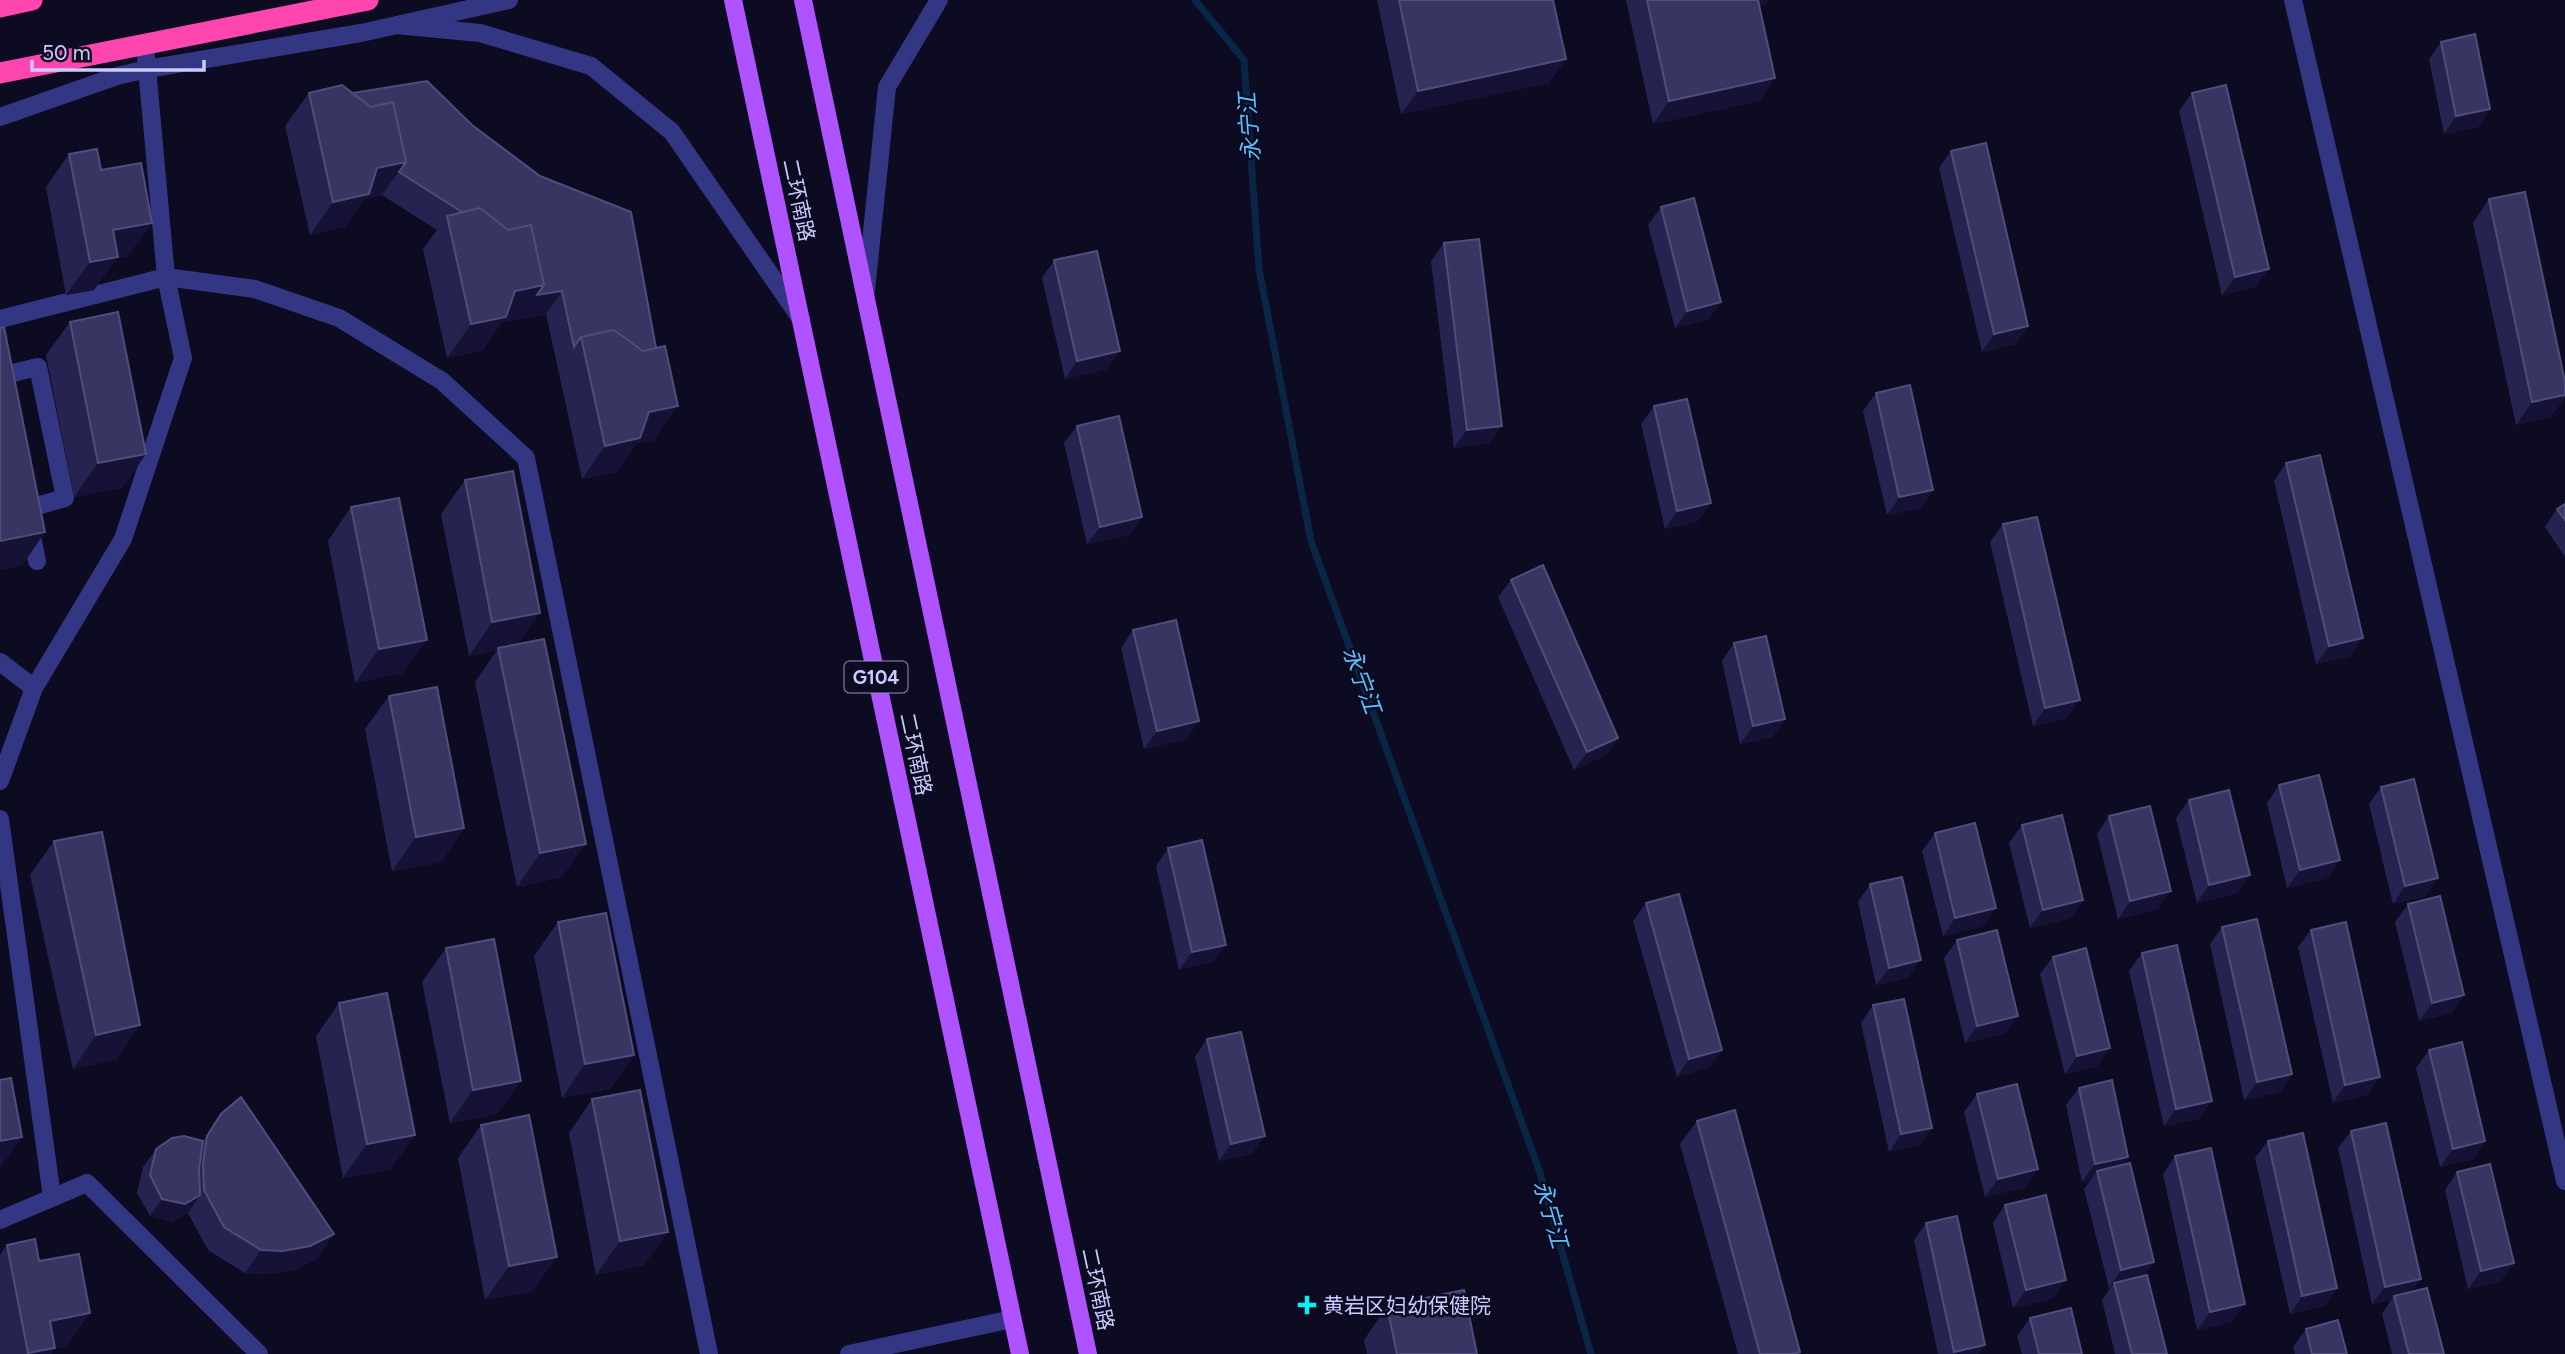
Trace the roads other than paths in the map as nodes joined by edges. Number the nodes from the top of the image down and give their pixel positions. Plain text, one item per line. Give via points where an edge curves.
1 (32, 0) edge
2 (368, 0) edge
3 (509, 0) edge
4 (733, 0) edge
5 (803, 0) edge
6 (939, 0) edge
7 (2293, 0) edge
8 (0, 7) edge
9 (396, 25) junction
10 (145, 46) junction
11 (147, 69) junction
12 (0, 73) edge
13 (0, 117) edge
14 (166, 277) junction
15 (865, 297) junction
16 (0, 319) edge
17 (800, 319) junction
18 (0, 376) edge
19 (37, 561) edge
20 (0, 662) edge
21 (34, 688) junction
22 (0, 781) edge
23 (0, 819) edge
24 (2565, 1181) edge
25 (52, 1197) junction
26 (0, 1220) edge
27 (1012, 1319) junction
28 (259, 1354) edge
29 (709, 1354) edge
30 (849, 1354) edge
31 (1020, 1354) edge
32 (1088, 1354) edge

1 - 8 highway
2 - 10 highway
3 - 9 street
4 - 17 main road, 二环南路 / G104
5 - 15 main road, 二环南路
6 - 15 street via 887,87
7 - 24 street
9 - 11 street
9 - 17 street via 480,33 591,66 672,132
10 - 11 street
10 - 12 highway
11 - 13 street
11 - 14 street
14 - 16 street
14 - 21 street via 183,358 123,539
14 - 29 street via 255,289 339,318 442,381 526,458
15 - 32 main road, 二环南路
17 - 27 main road, 二环南路 / G104
18 - 19 street via 38,367 65,498 24,502
20 - 21 street
21 - 22 street
23 - 25 street
25 - 26 street
25 - 28 street via 87,1183
27 - 30 street
27 - 31 main road, 二环南路 / G104

